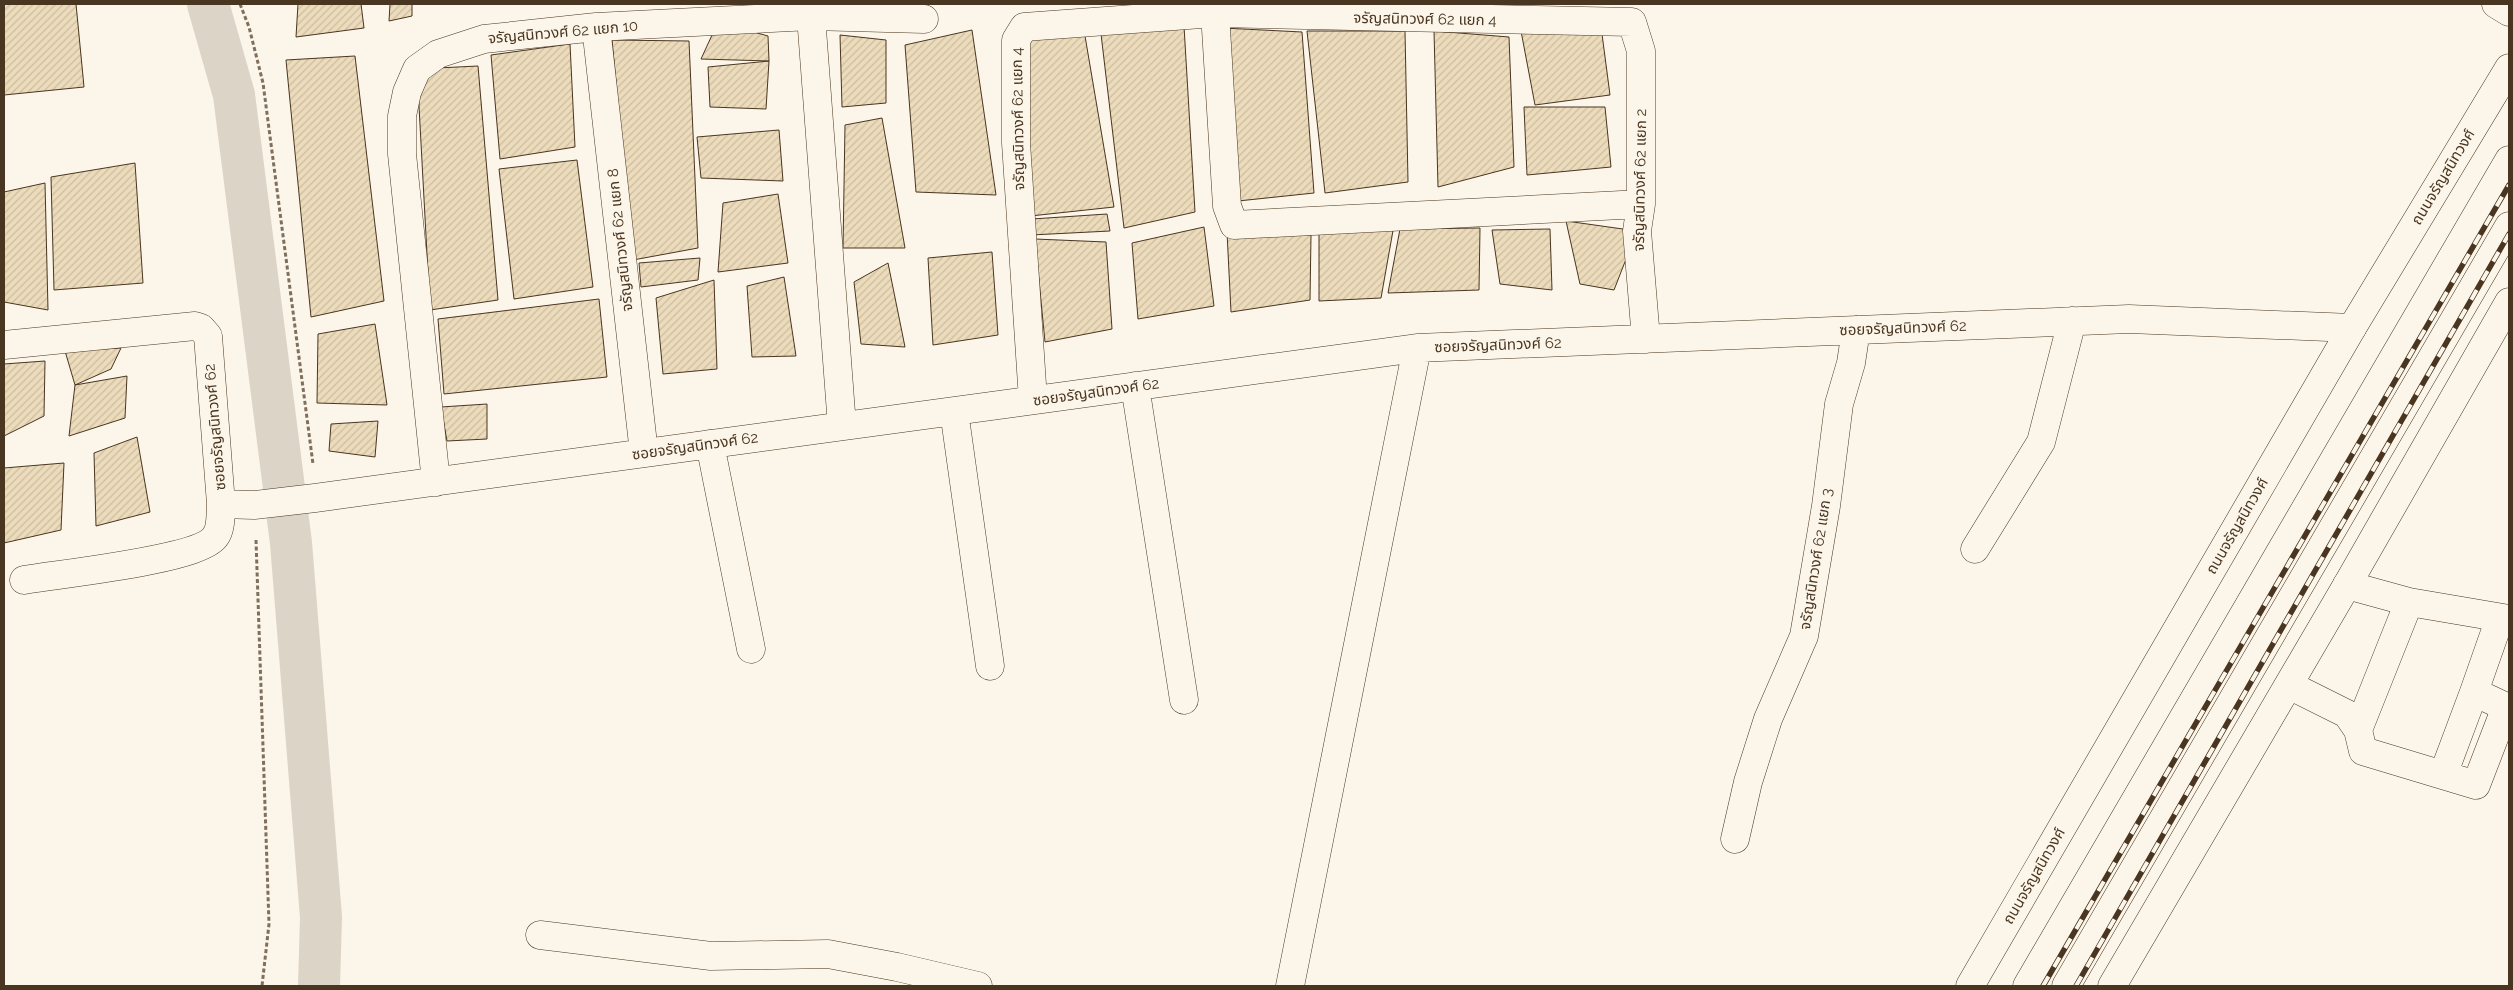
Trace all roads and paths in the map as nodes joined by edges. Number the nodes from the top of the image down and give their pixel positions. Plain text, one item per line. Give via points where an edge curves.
1 (240, 4) edge
2 (2496, 4) edge
3 (2509, 12) edge
4 (1215, 14) junction
5 (811, 16) junction
6 (924, 19) dead end
7 (1632, 22) joint
8 (596, 27) junction
9 (2509, 68) edge
10 (2509, 160) edge
11 (1641, 204) junction
12 (2509, 226) edge
13 (2509, 302) edge
14 (2072, 321) junction
15 (2352, 328) junction
16 (1856, 330) junction
17 (1646, 339) junction
18 (4, 345) edge
19 (1417, 348) junction
20 (1136, 386) junction
21 (1033, 400) junction
22 (954, 411) junction
23 (842, 426) junction
24 (710, 444) junction
25 (644, 453) junction
26 (436, 482) junction
27 (317, 498) junction
28 (221, 504) junction
29 (254, 505) junction
30 (1975, 549) dead end
31 (24, 580) dead end
32 (2347, 585) junction
33 (2409, 602) junction
34 (2505, 619) edge
35 (751, 649) dead end
36 (990, 666) dead end
37 (2289, 685) junction
38 (1184, 700) dead end
39 (2358, 730) junction
40 (1735, 839) dead end
41 (540, 935) dead end
42 (262, 986) edge
43 (978, 986) edge
44 (1290, 986) edge
45 (1970, 986) edge
46 (2027, 986) edge
47 (2066, 986) edge
48 (2112, 986) edge

1 - 27 path via 263,82
2 - 3 street
4 - 7 street, จรัญสนิทวงศ์ 62 แยก 4
4 - 11 street via 1227,206 1234,224
4 - 21 street, จรัญสนิทวงศ์ 62 แยก 4 via 1024,27 1016,40 1016,143
5 - 6 street, จรัญสนิทวงศ์ 62 แยก 10
5 - 8 street, จรัญสนิทวงศ์ 62 แยก 10
5 - 23 street
7 - 11 street, จรัญสนิทวงศ์ 62 แยก 2 via 1641,51
8 - 25 street, จรัญสนิทวงศ์ 62 แยก 8
8 - 26 street, จรัญสนิทวงศ์ 62 แยก 10 via 484,39 458,47 438,54 417,69 407,92 402,116 402,154
9 - 15 street, ถนนจรัญสนิทวงศ์
10 - 46 street
11 - 17 street, จรัญสนิทวงศ์ 62 แยก 2 via 1637,231
12 - 47 street
13 - 32 street
14 - 15 street, ซอยจรัญสนิทวงศ์ 62 via 2129,319
14 - 16 street, ซอยจรัญสนิทวงศ์ 62
14 - 30 street via 2041,442
15 - 45 street, ถนนจรัญสนิทวงศ์
16 - 17 street, ซอยจรัญสนิทวงศ์ 62
16 - 40 street, จรัญสนิทวงศ์ 62 แยก 3 via 1851,363 1839,404 1804,636 1768,719 1748,782
17 - 19 street, ซอยจรัญสนิทวงศ์ 62
18 - 28 street, ซอยจรัญสนิทวงศ์ 62 via 194,326 201,328 208,336
19 - 20 street, ซอยจรัญสนิทวงศ์ 62
19 - 44 street
20 - 21 street, ซอยจรัญสนิทวงศ์ 62
20 - 38 street
21 - 22 street, ซอยจรัญสนิทวงศ์ 62
22 - 23 street, ซอยจรัญสนิทวงศ์ 62
22 - 36 street
23 - 24 street, ซอยจรัญสนิทวงศ์ 62
24 - 25 street, ซอยจรัญสนิทวงศ์ 62
24 - 35 street
25 - 26 street, ซอยจรัญสนิทวงศ์ 62
26 - 27 street, ซอยจรัญสนิทวงศ์ 62
27 - 29 street, ซอยจรัญสนิทวงศ์ 62
28 - 29 street, ซอยจรัญสนิทวงศ์ 62
28 - 31 street via 220,530 210,543 189,552
29 - 42 path via 269,924
32 - 33 street
32 - 37 street
33 - 34 street
33 - 39 street
34 - 39 street via 2474,692 2506,706 2476,785 2363,751
37 - 39 street via 2347,714
37 - 48 street
41 - 43 street via 711,956 828,954

